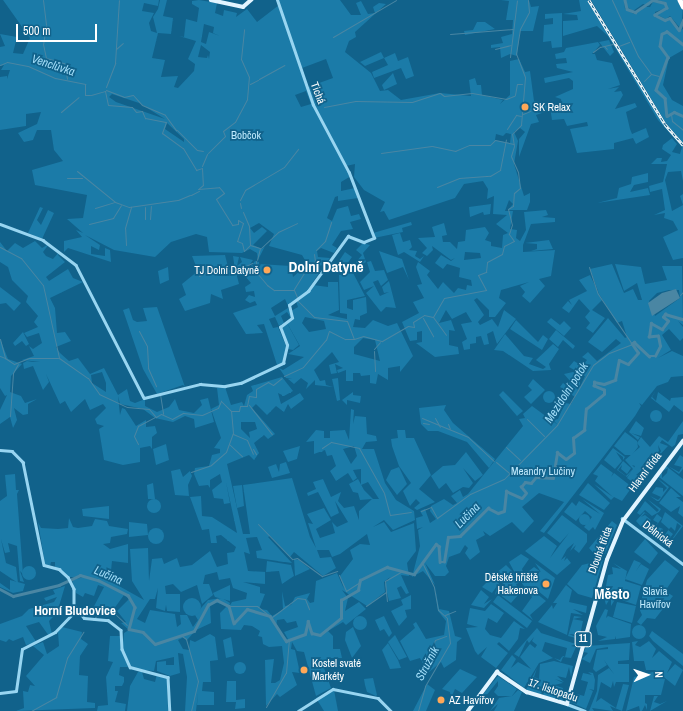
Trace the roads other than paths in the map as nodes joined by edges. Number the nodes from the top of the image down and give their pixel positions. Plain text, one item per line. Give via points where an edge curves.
1 (211, 0) edge
2 (251, 0) edge
3 (277, 0) edge
4 (682, 0) edge
5 (683, 6) edge
6 (0, 224) edge
7 (683, 437) edge
8 (683, 441) edge
9 (0, 450) edge
10 (623, 518) junction
11 (683, 564) edge
12 (77, 609) junction
13 (0, 693) edge
14 (566, 704) junction
15 (170, 711) edge
16 (298, 711) edge
17 (391, 711) edge
18 (468, 711) edge
19 (585, 711) edge

1 - 2 main road via 242,7
3 - 6 street, Tichá via 313,105 355,187 374,239 363,242 348,236 308,291 289,305 292,318 280,327 287,345 285,362 241,383 224,386 205,384 144,397 76,265 43,240
4 - 5 highway
7 - 10 main road, Hlavní třída / 11
8 - 10 main road, 11
9 - 12 street via 11,451 23,461 43,564 66,574 72,584
10 - 11 street, Dělnická
10 - 14 main road, Dlouhá třída / 11 via 606,558
12 - 13 street via 55,632 22,649 16,692
12 - 15 street via 85,619 108,620 121,630 122,649 130,668 168,677
14 - 18 main road, 17. listopadu via 527,692 497,672
14 - 19 street, 17. listopadu
16 - 17 street via 333,689 378,698

